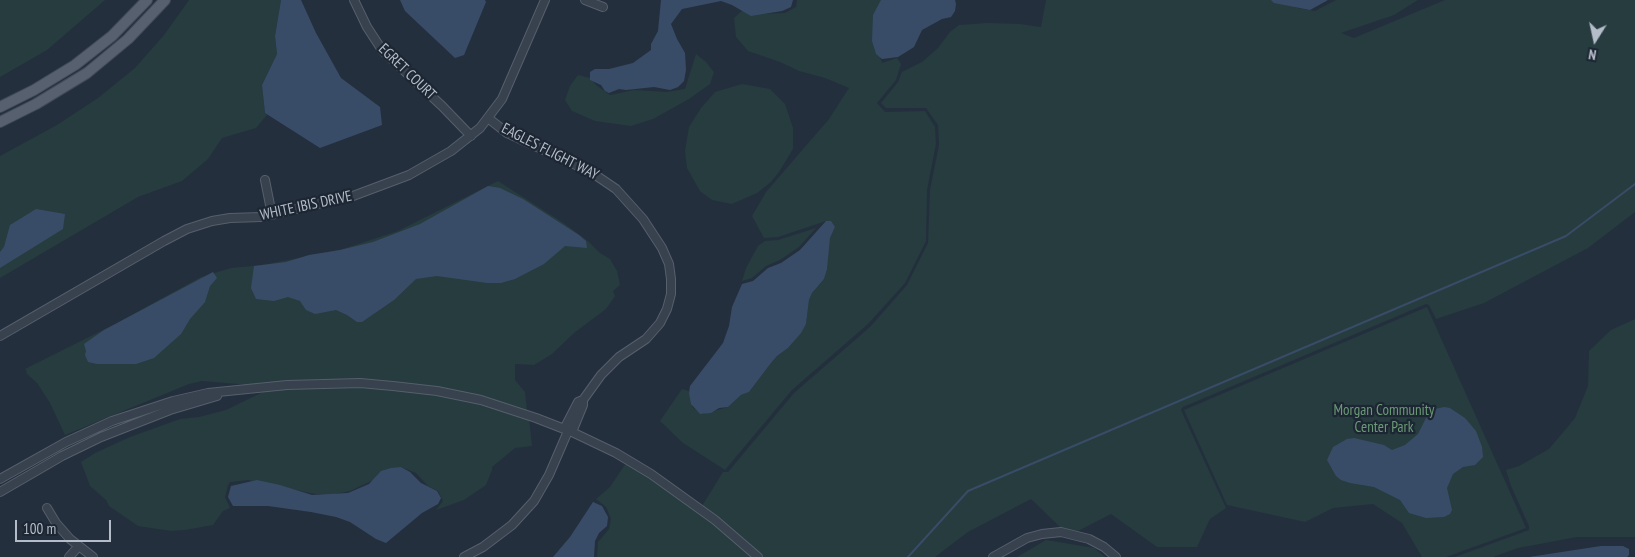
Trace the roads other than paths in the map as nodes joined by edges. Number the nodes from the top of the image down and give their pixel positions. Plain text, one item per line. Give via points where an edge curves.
1 (147, 0) edge
2 (165, 0) edge
3 (354, 0) edge
4 (545, 0) edge
5 (586, 0) edge
6 (603, 7) dead end
7 (0, 108) edge
8 (488, 118) junction
9 (0, 122) edge
10 (471, 136) junction
11 (264, 180) dead end
12 (272, 215) junction
13 (0, 336) edge
14 (247, 389) junction
15 (568, 430) junction
16 (0, 478) edge
17 (0, 492) edge
18 (47, 508) dead end
19 (78, 546) junction
20 (69, 557) edge
21 (93, 557) edge
22 (464, 557) edge
23 (758, 557) edge
24 (993, 557) edge
25 (1116, 557) edge

1 - 7 main road via 112,36 75,65
2 - 9 main road via 128,39 87,73 43,101
3 - 10 street, EGRET COURT via 382,50
4 - 8 street, WHITE IBIS DRIVE via 510,84
5 - 6 street
8 - 10 street, WHITE IBIS DRIVE
8 - 15 street, EAGLES FLIGHT WAY via 507,133 591,172 616,188 643,219 667,258 672,286 664,316 651,334 619,357 578,402
10 - 12 street, WHITE IBIS DRIVE via 435,161 381,187
11 - 12 street
12 - 13 street, WHITE IBIS DRIVE via 220,220 187,229
14 - 15 street via 326,383 416,388 481,400
14 - 16 street via 190,397 138,412 66,442
14 - 17 street via 189,404 126,426 62,456
15 - 22 street, EAGLES FLIGHT WAY via 553,467 534,500 507,530
15 - 23 street via 651,474 715,520
18 - 19 street via 56,523
19 - 20 street
19 - 21 street
24 - 25 street via 1027,538 1061,532 1088,539

